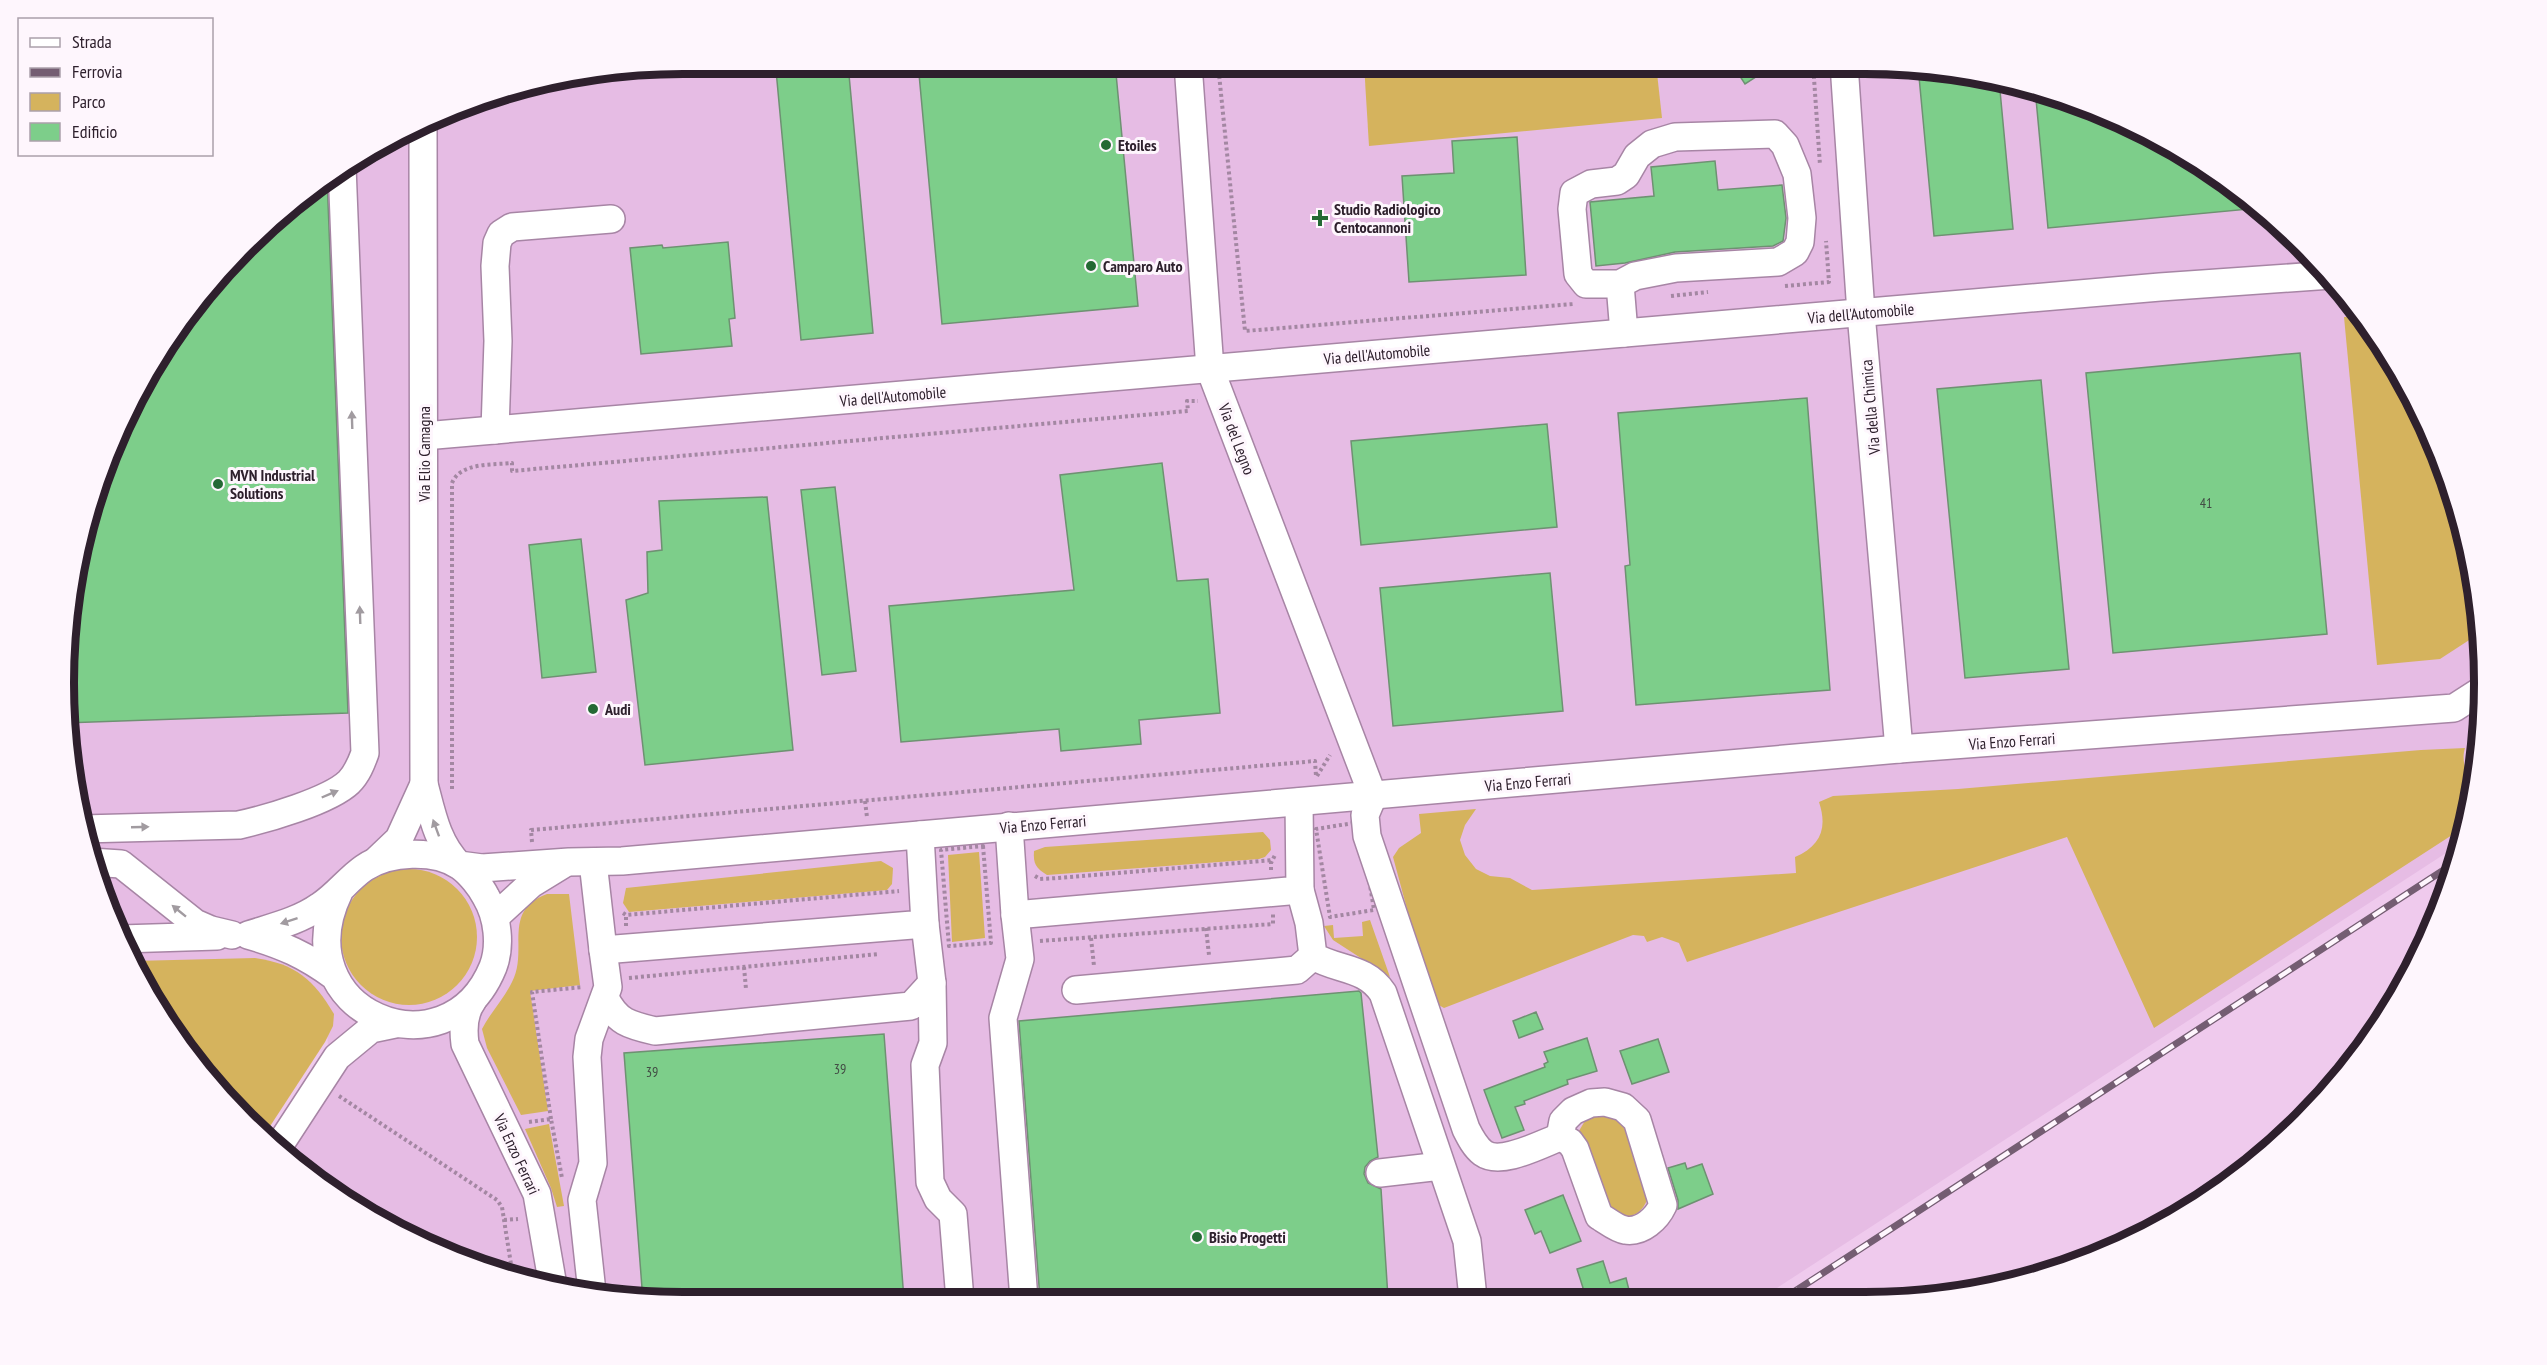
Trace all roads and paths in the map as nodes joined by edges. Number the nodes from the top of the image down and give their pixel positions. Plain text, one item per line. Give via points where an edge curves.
1 (1189, 74) edge
2 (1219, 74) edge
3 (1845, 74) edge
4 (423, 132) edge
5 (342, 177) edge
6 (611, 219) dead end
7 (2317, 276) edge
8 (1620, 284) junction
9 (1862, 313) junction
10 (1245, 331) dead end
11 (1624, 333) junction
12 (1210, 369) junction
13 (1202, 401) dead end
14 (495, 430) junction
15 (424, 436) junction
16 (2473, 696) edge
17 (1899, 749) junction
18 (1330, 751) dead end
19 (424, 784) junction
20 (1373, 796) junction
21 (452, 798) dead end
22 (1299, 802) junction
23 (1009, 826) junction
24 (91, 829) edge
25 (920, 835) junction
26 (523, 845) dead end
27 (1276, 852) dead end
28 (378, 860) junction
29 (1272, 860) junction
30 (581, 862) junction
31 (101, 863) edge
32 (459, 865) junction
33 (1271, 872) dead end
34 (1032, 874) dead end
35 (899, 884) dead end
36 (1300, 890) junction
37 (899, 891) junction
38 (339, 892) junction
39 (896, 898) dead end
40 (1273, 903) dead end
41 (620, 911) dead end
42 (626, 915) junction
43 (1015, 915) junction
44 (495, 917) junction
45 (1330, 917) joint
46 (1205, 921) dead end
47 (925, 924) junction
48 (626, 926) dead end
49 (1206, 929) junction
50 (1039, 930) dead end
51 (240, 935) junction
52 (130, 939) edge
53 (949, 946) joint
54 (603, 950) junction
55 (884, 954) dead end
56 (1209, 955) dead end
57 (1313, 956) junction
58 (744, 967) junction
59 (629, 972) dead end
60 (932, 983) junction
61 (339, 985) junction
62 (746, 989) dead end
63 (594, 990) junction
64 (1076, 990) dead end
65 (473, 1000) junction
66 (395, 1024) junction
67 (424, 1025) junction
68 (338, 1057) junction
69 (474, 1062) junction
70 (338, 1091) dead end
71 (1560, 1137) junction
72 (282, 1141) edge
73 (1441, 1166) junction
74 (1380, 1173) dead end
75 (564, 1187) dead end
76 (518, 1213) dead end
77 (504, 1220) junction
78 (511, 1267) edge
79 (551, 1277) edge
80 (591, 1284) edge
81 (959, 1292) edge
82 (1023, 1292) edge
83 (1472, 1292) edge

1 - 12 street, Via del Legno
2 - 10 path
3 - 9 street, Via della Chimica
4 - 15 street, Via Elio Camagna
24 -> 5 street via 239,825 338,791 360,766 365,753
6 - 14 street via 512,227 501,234 495,266
7 - 9 street, Via dell'Automobile
8 - 8 street via 1586,284 1578,274 1574,193 1591,184 1617,181 1652,144 1675,137 1775,134 1785,145 1797,174 1802,219 1795,252 1778,262 1676,268 1635,276
8 - 11 street
9 - 11 street, Via dell'Automobile
9 - 17 street, Via della Chimica
11 - 12 street, Via dell'Automobile
12 - 14 street, Via dell'Automobile
12 - 20 street, Via del Legno
13 - 21 path via 1188,401 1188,411 512,471 512,464 469,468 452,483
14 - 15 street, Via dell'Automobile
15 - 19 street, Via Elio Camagna
16 - 17 street, Via Enzo Ferrari via 2454,708
17 - 20 street, Via Enzo Ferrari
18 - 26 path via 1331,758 1316,777 1315,761 531,830 532,843
19 - 28 street, Via Elio Camagna via 399,839
32 -> 19 street, Via Elio Camagna via 447,853 436,831
20 - 22 street, Via Enzo Ferrari
20 - 71 street via 1365,815 1367,836 1473,1142 1483,1154 1499,1159
22 - 23 street, Via Enzo Ferrari
22 - 36 street
23 - 25 street, Via Enzo Ferrari
23 - 43 street
25 - 30 street, Via Enzo Ferrari
25 - 47 street
27 - 29 path
28 - 32 street via 423,854
28 - 38 street
29 - 33 path
29 - 34 path via 1040,879
30 - 32 street, Via Enzo Ferrari via 511,867
30 - 44 street, Via Enzo Ferrari via 531,884
30 - 54 street
51 -> 31 street via 195,923 121,864
32 - 44 street via 487,897
35 - 37 path
36 - 43 street
36 - 57 street
37 - 39 path
37 - 42 path
38 -> 51 street via 300,918
38 - 61 street via 326,932 327,957
40 - 49 path via 1273,924
41 - 42 path
42 - 48 path
43 - 82 street via 1020,959 1003,1018
44 - 65 street via 495,962 487,982
45 - 45 path via 1316,829 1360,822 1374,910
46 - 49 path
47 - 54 street
47 - 60 street
49 - 50 path via 1040,942
49 - 56 path
51 - 52 street
51 - 61 street via 283,945 309,958
53 - 53 path via 991,943 983,846 941,850
54 - 63 street via 608,987
55 - 58 path
57 - 64 street via 1298,970
57 - 73 street via 1326,964 1365,974 1383,993
58 - 59 path via 630,979
58 - 62 path
60 - 63 street via 911,1006 655,1031 630,1026 612,1013
60 - 81 street via 933,1043 925,1065 930,1182 938,1199 953,1214
61 - 66 street via 359,1007
61 - 68 street via 348,1018
63 - 75 path via 584,987 532,992 549,1119
63 - 80 street via 587,1057 593,1163 582,1200
65 - 67 street via 451,1016
65 - 69 street, Via Enzo Ferrari via 463,1030
66 - 67 street
66 - 68 street via 371,1029
67 - 69 street, Via Enzo Ferrari
68 - 72 street
69 - 79 street, Via Enzo Ferrari via 537,1194
70 - 77 path via 339,1097 497,1200
71 - 71 street via 1563,1121 1591,1102 1623,1107 1637,1120 1663,1204 1660,1213 1653,1221 1625,1230 1599,1216 1575,1149
73 - 74 street
73 - 83 street via 1467,1241
76 - 77 path via 518,1219
77 - 78 path

